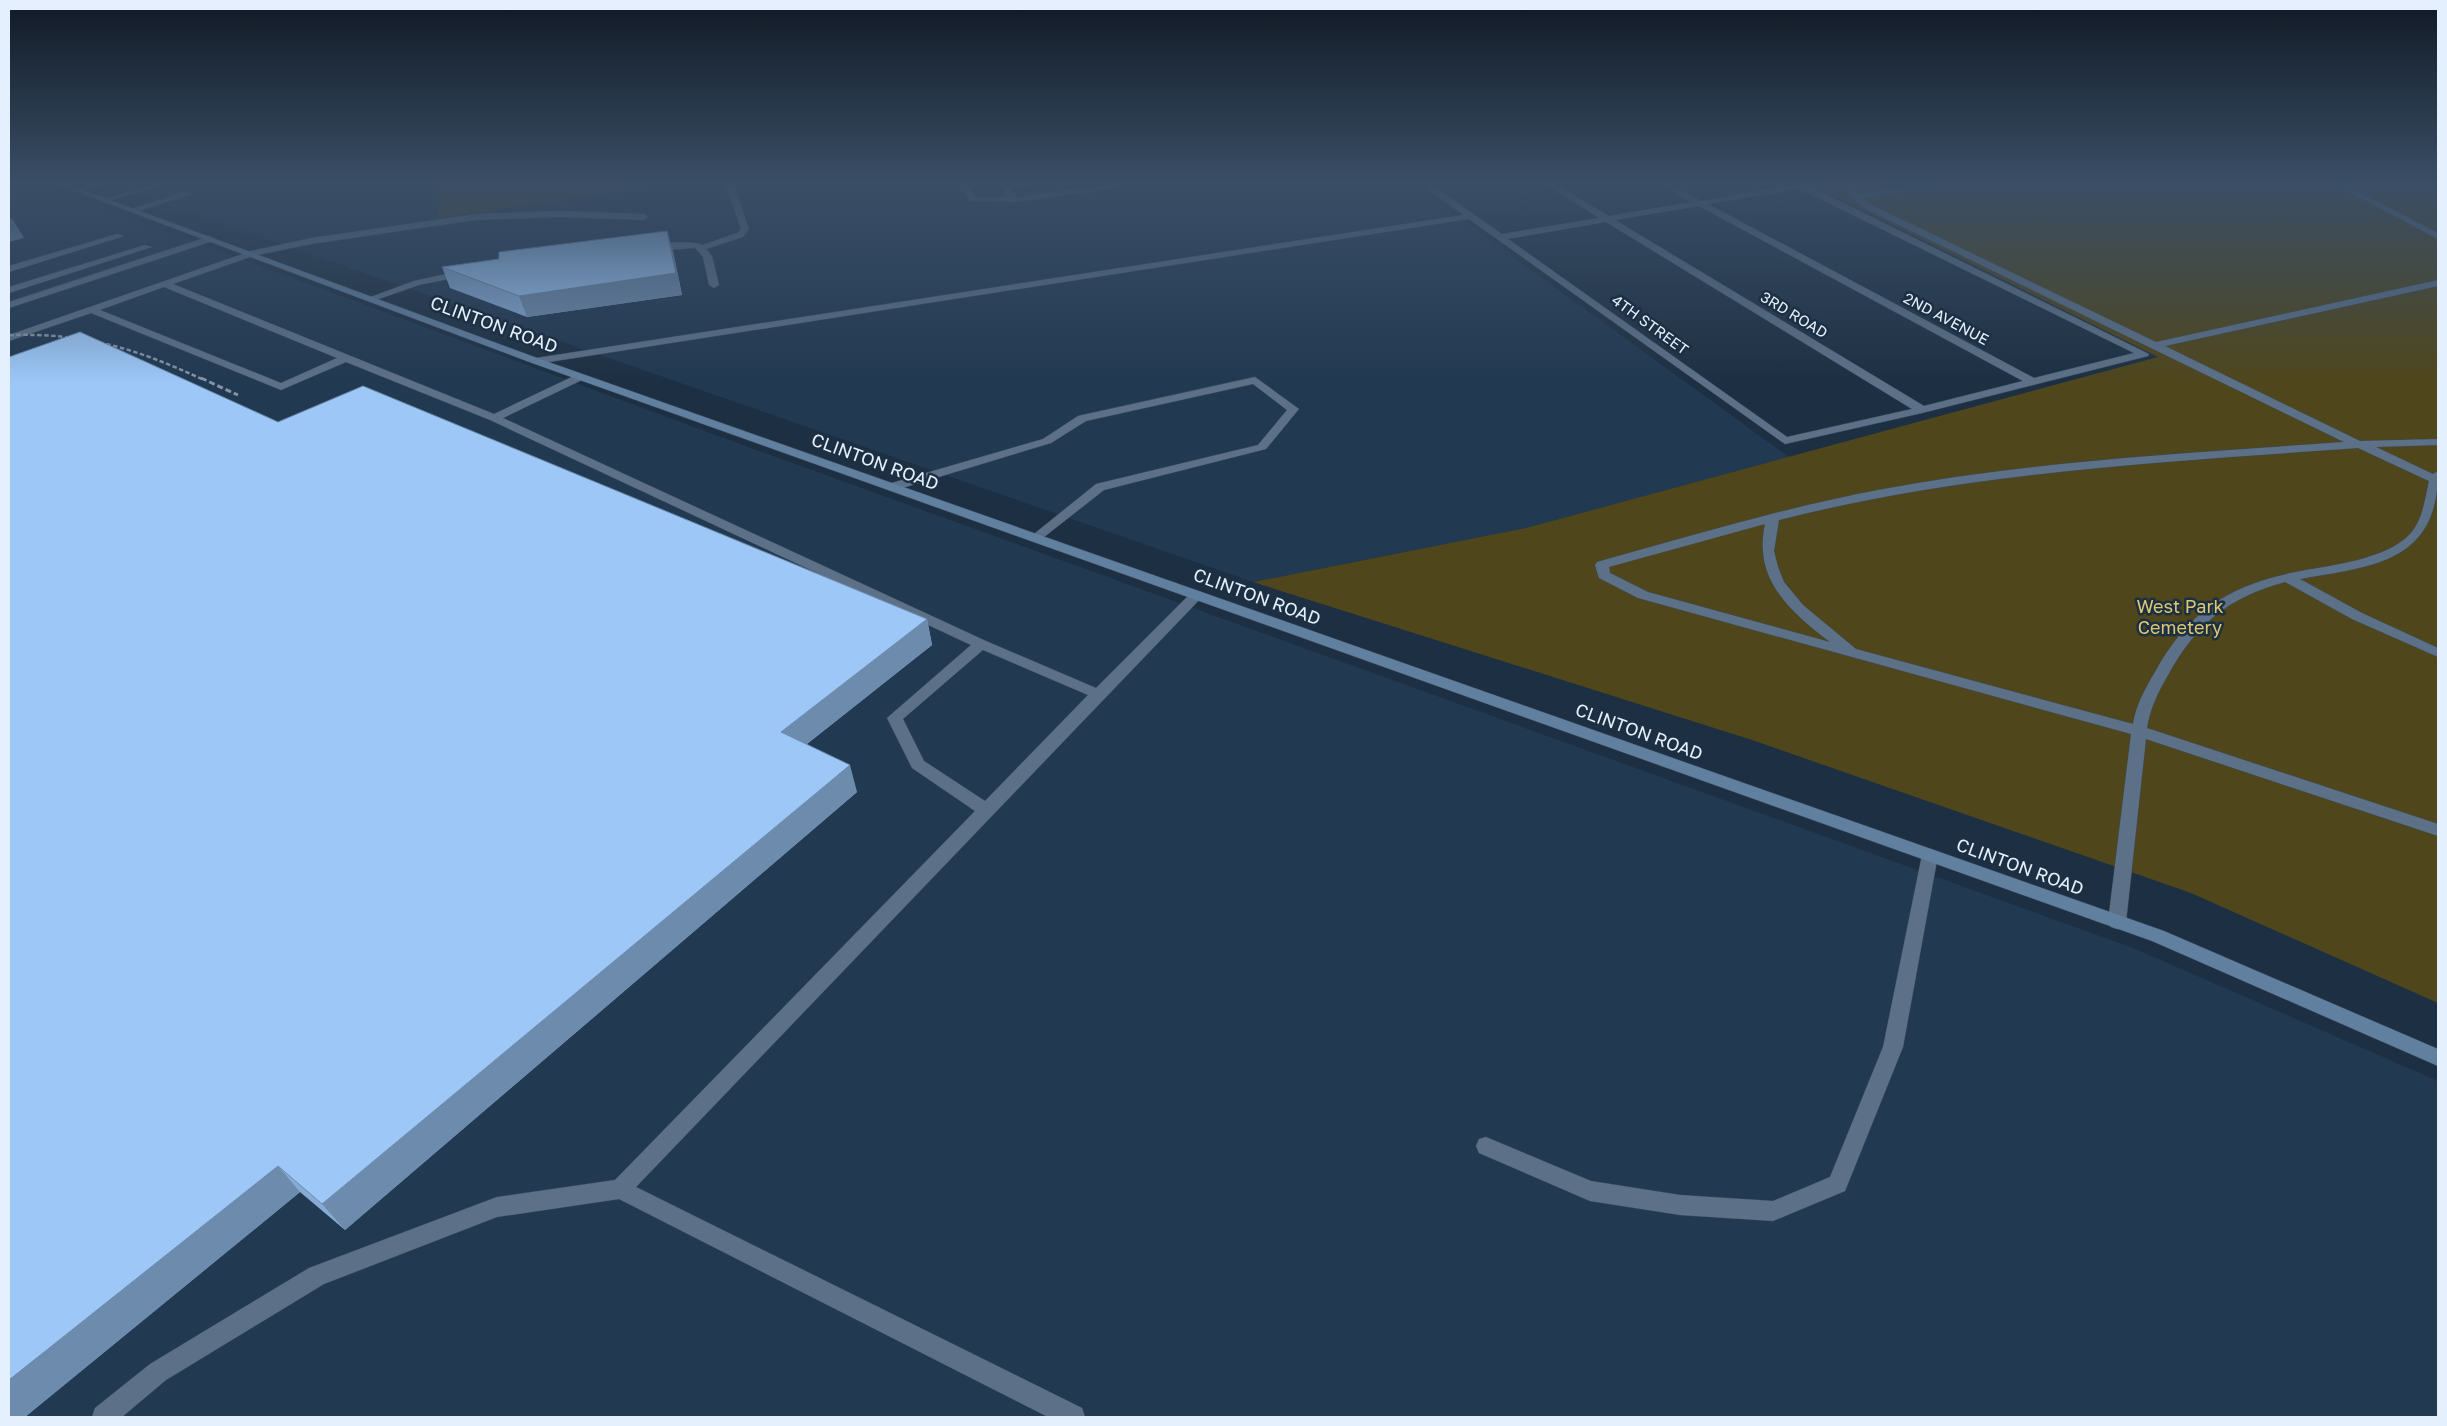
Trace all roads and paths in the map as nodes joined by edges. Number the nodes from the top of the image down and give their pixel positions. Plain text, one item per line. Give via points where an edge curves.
1 (74, 250) edge
2 (140, 250) edge
3 (178, 250) edge
4 (238, 250) edge
5 (271, 250) edge
6 (640, 250) edge
7 (644, 250) edge
8 (702, 250) edge
9 (1255, 250) edge
10 (1519, 250) edge
11 (1659, 250) edge
12 (1785, 250) edge
13 (1931, 250) edge
14 (1958, 250) edge
15 (250, 254) junction
16 (9, 269) edge
17 (479, 271) edge
18 (164, 284) junction
19 (2438, 284) edge
20 (714, 285) dead end
21 (9, 290) edge
22 (370, 299) junction
23 (9, 305) edge
24 (92, 310) junction
25 (9, 338) edge
26 (2157, 346) junction
27 (348, 357) junction
28 (536, 361) junction
29 (580, 377) junction
30 (2031, 382) junction
31 (1922, 410) junction
32 (494, 418) junction
33 (2438, 442) edge
34 (2360, 444) junction
35 (2437, 477) edge
36 (892, 488) junction
37 (1773, 517) junction
38 (1035, 538) junction
39 (2286, 578) junction
40 (1196, 595) junction
41 (981, 644) junction
42 (2438, 653) edge
43 (1855, 654) junction
44 (1098, 694) junction
45 (2140, 731) junction
46 (986, 810) junction
47 (2438, 830) edge
48 (1930, 855) junction
49 (2118, 922) junction
50 (2438, 1058) edge
51 (1486, 1146) dead end
52 (620, 1189) junction
53 (104, 1417) edge
54 (1073, 1417) edge

1 - 16 street
2 - 21 street
3 - 23 street
4 - 15 street, CLINTON ROAD
5 - 15 street
6 - 7 street
8 - 20 street via 707,256
9 - 28 street
10 - 31 street, 4TH STREET via 1785,441
11 - 31 street, 3RD ROAD
12 - 30 street, 2ND AVENUE
13 - 30 street via 2144,354
14 - 26 street
15 - 18 street
15 - 22 street, CLINTON ROAD
17 - 22 street via 417,283
18 - 24 street
18 - 27 street
19 - 26 street
22 - 28 street, CLINTON ROAD
24 - 25 street
24 - 27 street via 281,387
26 - 34 street
27 - 32 street
28 - 29 street, CLINTON ROAD
29 - 32 street
29 - 36 street, CLINTON ROAD
30 - 31 street
32 - 41 street
33 - 34 street
34 - 35 street
34 - 37 street via 2114,462 1917,487
35 - 39 street via 2425,518 2415,536 2393,552 2359,564
36 - 38 street, CLINTON ROAD
36 - 38 street via 1047,441 1082,418 1255,380 1294,409 1262,446 1100,487
37 - 43 street via 1768,551 1776,581 1805,615
37 - 43 street via 1602,565 1604,575 1643,595
38 - 40 street, CLINTON ROAD
39 - 42 street via 2357,616
39 - 45 street via 2254,587 2214,606 2190,628 2142,709
40 - 44 street
40 - 48 street, CLINTON ROAD
41 - 44 street
41 - 46 street via 896,718 918,764
43 - 45 street
44 - 46 street
45 - 47 street
45 - 49 street
46 - 52 street
48 - 49 street, CLINTON ROAD
48 - 51 street via 1893,1047 1838,1184 1773,1211 1680,1205 1590,1191
49 - 50 street, CLINTON ROAD via 2158,936
52 - 53 street via 497,1206 317,1276 158,1372
52 - 54 street

